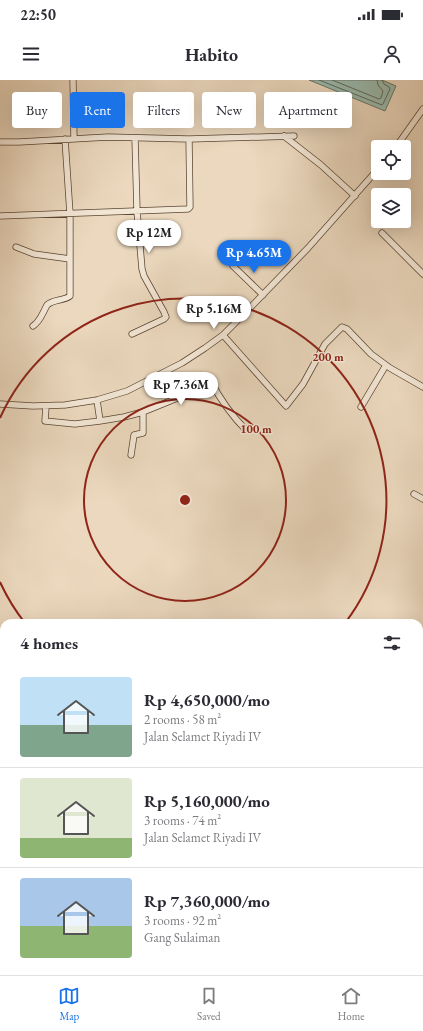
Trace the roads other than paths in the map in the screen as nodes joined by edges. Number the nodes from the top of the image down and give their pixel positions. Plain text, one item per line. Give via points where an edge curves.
1 (73, 80) edge
2 (423, 109) edge
3 (284, 136) junction
4 (294, 136) dead end
5 (135, 138) junction
6 (65, 139) junction
7 (74, 139) junction
8 (189, 139) junction
9 (401, 140) edge
10 (0, 142) edge
11 (371, 178) edge
12 (355, 196) junction
13 (137, 211) junction
14 (70, 214) junction
15 (0, 216) edge
16 (382, 233) dead end
17 (16, 247) dead end
18 (70, 259) junction
19 (233, 266) dead end
20 (423, 274) edge
21 (263, 295) junction
22 (33, 326) dead end
23 (132, 334) dead end
24 (223, 335) junction
25 (386, 365) junction
26 (423, 387) edge
27 (97, 400) junction
28 (0, 404) edge
29 (46, 406) junction
30 (361, 407) dead end
31 (143, 412) junction
32 (100, 421) junction
33 (246, 430) dead end
34 (131, 455) dead end
35 (414, 494) dead end
36 (423, 499) edge

1 - 7 street
2 - 9 street
3 - 4 street
3 - 8 street
3 - 12 street
5 - 7 street
5 - 8 street
5 - 13 street
6 - 7 street
6 - 10 street
6 - 14 street
8 - 13 street via 189,208
11 - 12 street
12 - 21 street
13 - 14 street
13 - 23 street via 142,269 166,317
14 - 15 street
14 - 18 street
16 - 20 street
17 - 18 street via 34,254
18 - 22 street via 70,296 47,305 40,320
19 - 21 street
21 - 24 street
24 - 25 street via 286,406 303,384 325,344 342,327
24 - 27 street via 182,363 150,380 127,391
25 - 26 street
25 - 30 street
27 - 29 street
27 - 32 street
28 - 29 street
29 - 32 street via 45,421 75,424
31 - 32 street
31 - 33 street via 210,380 231,413
31 - 34 street via 143,433 134,436
35 - 36 street

